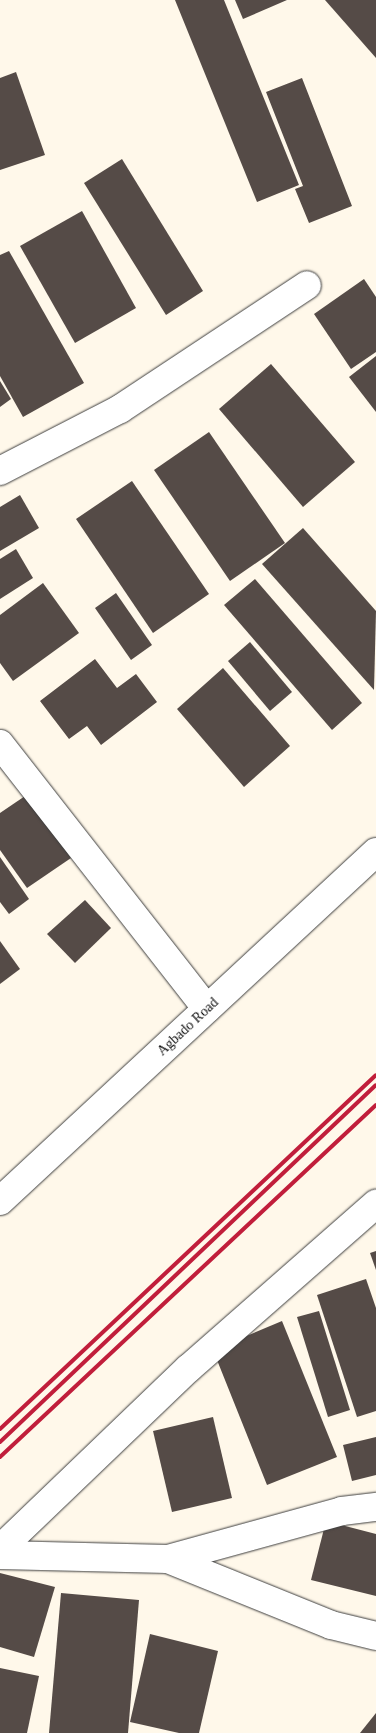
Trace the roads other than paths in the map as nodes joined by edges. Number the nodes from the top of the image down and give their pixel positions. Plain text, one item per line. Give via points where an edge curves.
1 (306, 285) dead end
2 (0, 471) edge
3 (0, 744) edge
4 (376, 852) edge
5 (207, 1009) junction
6 (0, 1201) edge
7 (376, 1204) edge
8 (376, 1507) edge
9 (0, 1549) edge
10 (0, 1555) edge
11 (168, 1559) junction
12 (376, 1636) edge

1 - 2 street via 120,409
3 - 5 street
4 - 5 street, Agbado Road
5 - 6 street, Agbado Road
7 - 9 street via 189,1368
8 - 11 street via 342,1512
10 - 11 street
11 - 12 street via 331,1625

